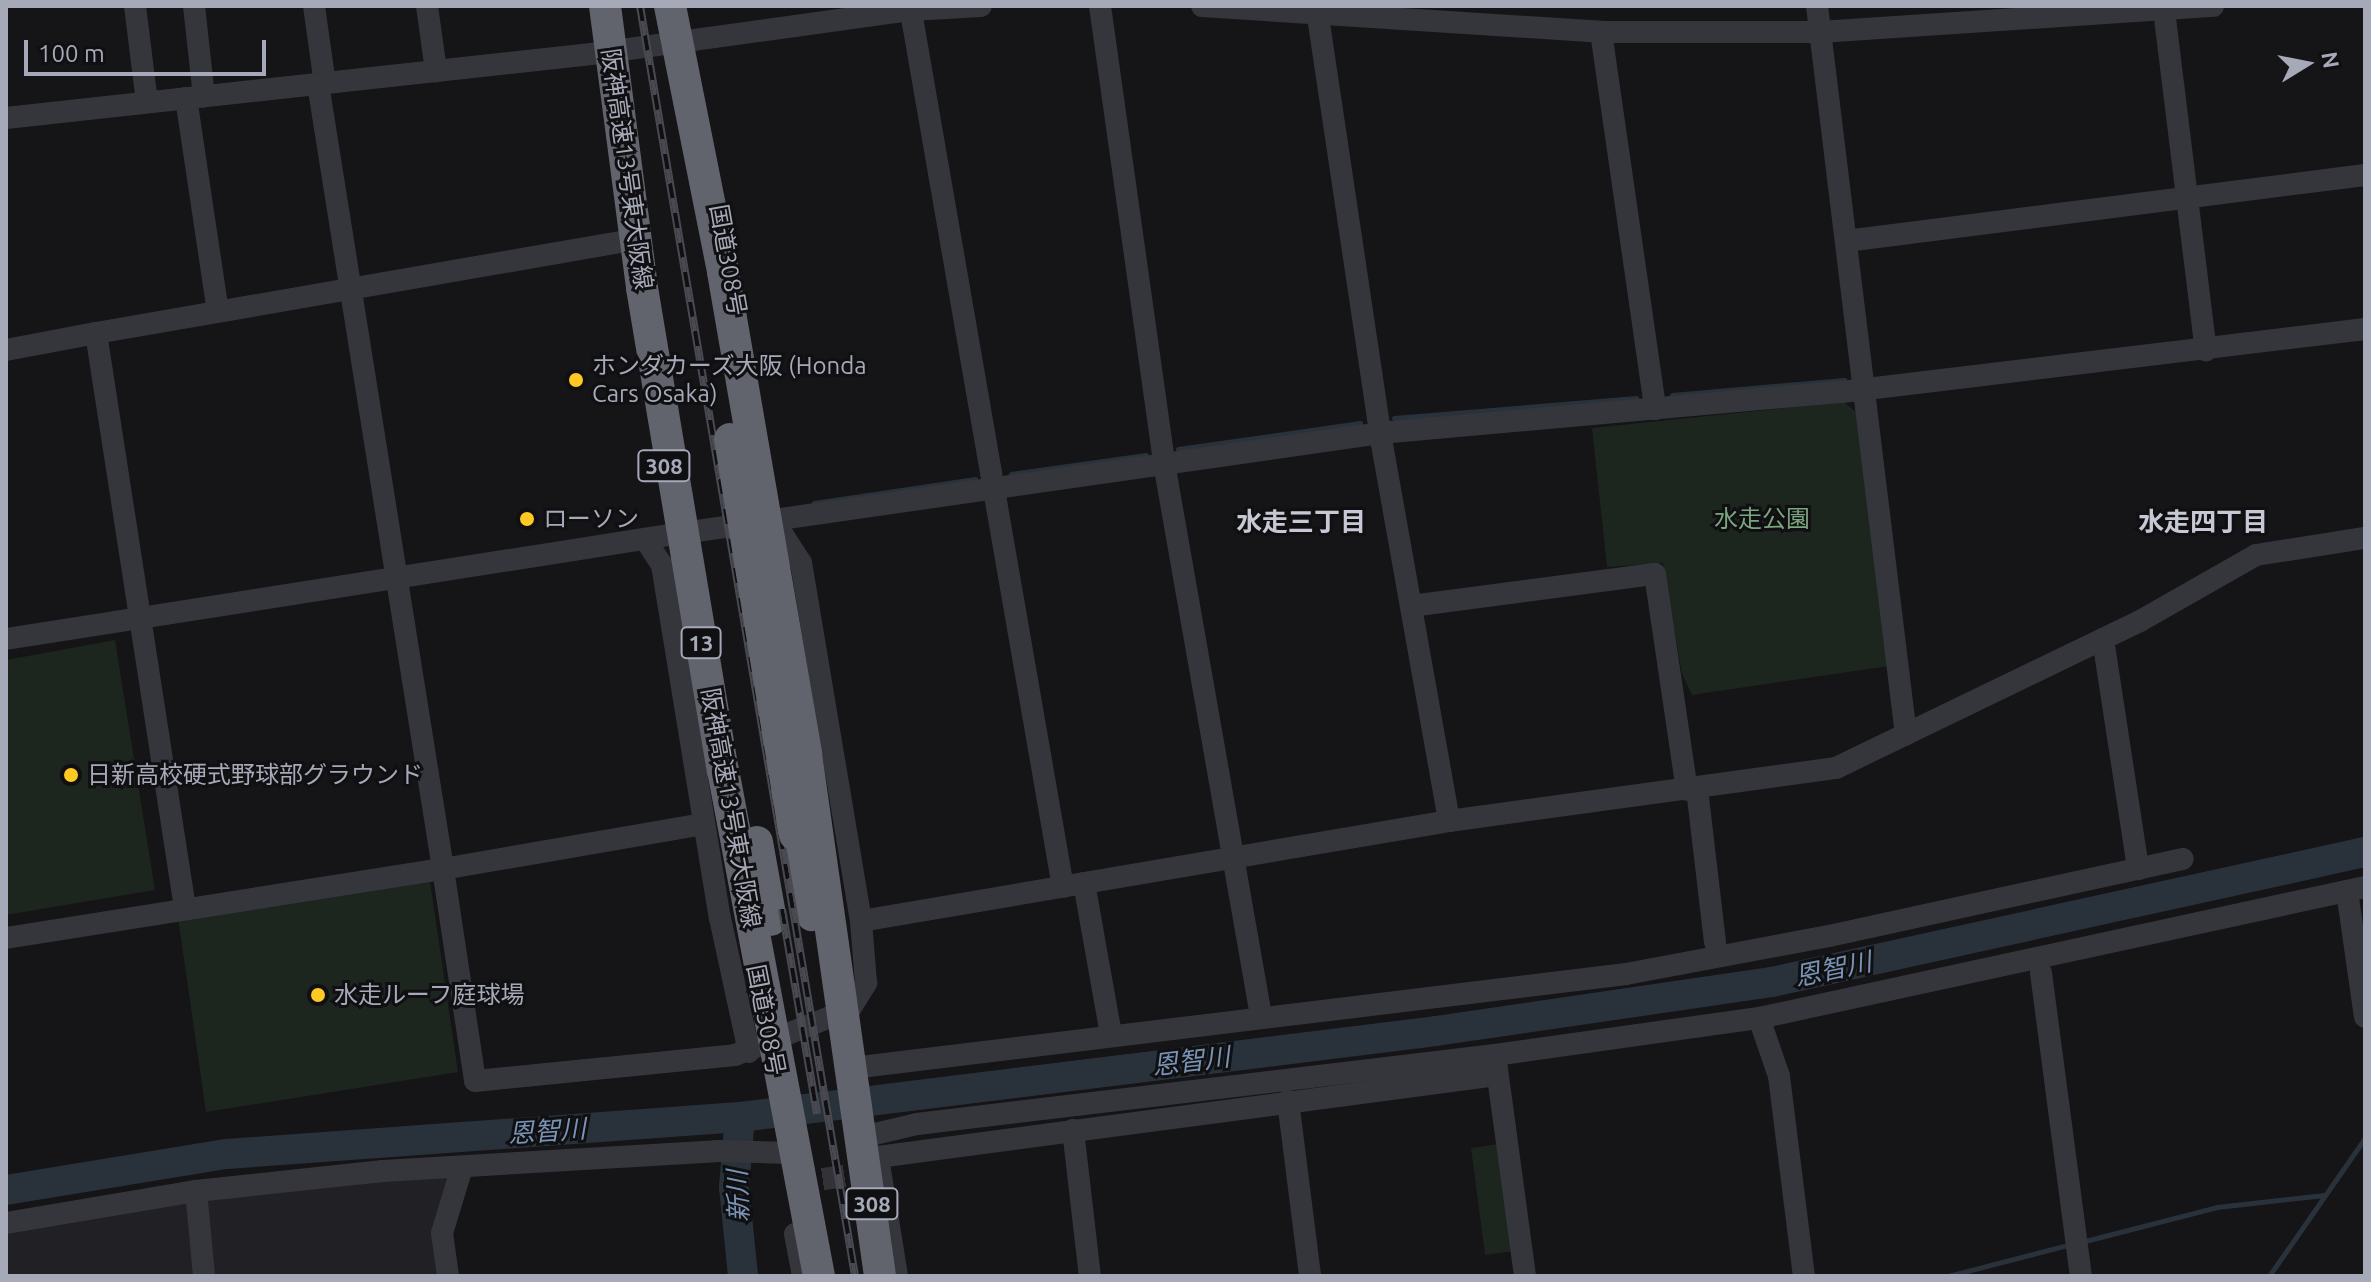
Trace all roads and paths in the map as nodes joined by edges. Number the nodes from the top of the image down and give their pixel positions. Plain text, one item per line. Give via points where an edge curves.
1 (135, 6) edge
2 (194, 6) edge
3 (314, 6) edge
4 (427, 6) edge
5 (594, 6) edge
6 (605, 6) edge
7 (618, 6) edge
8 (659, 6) edge
9 (673, 6) edge
10 (981, 6) edge
11 (1100, 6) edge
12 (1202, 6) edge
13 (1817, 6) edge
14 (2213, 6) edge
15 (911, 8) edge
16 (1317, 10) junction
17 (2164, 10) junction
18 (2068, 11) edge
19 (1485, 15) edge
20 (1601, 32) junction
21 (1820, 32) junction
22 (684, 39) junction
23 (600, 53) junction
24 (436, 71) junction
25 (322, 84) junction
26 (195, 97) junction
27 (147, 102) junction
28 (6, 118) edge
29 (2365, 175) edge
30 (2189, 198) junction
31 (626, 241) junction
32 (1846, 241) junction
33 (349, 289) junction
34 (218, 311) junction
35 (2365, 329) edge
36 (96, 333) junction
37 (6, 350) edge
38 (2206, 350) junction
39 (1865, 390) junction
40 (1655, 409) junction
41 (1380, 433) junction
42 (1164, 463) junction
43 (994, 488) junction
44 (774, 521) junction
45 (660, 536) junction
46 (2365, 538) edge
47 (393, 577) junction
48 (675, 585) junction
49 (1411, 606) junction
50 (138, 616) junction
51 (6, 639) edge
52 (2103, 639) junction
53 (1906, 735) junction
54 (1692, 789) junction
55 (1449, 821) junction
56 (704, 824) junction
57 (1233, 858) junction
58 (2183, 859) dead end
59 (443, 869) junction
60 (2138, 869) junction
61 (1074, 885) junction
62 (2356, 889) edge
63 (185, 908) junction
64 (836, 916) junction
65 (759, 922) junction
66 (6, 938) edge
67 (1715, 942) dead end
68 (2041, 973) dead end
69 (1260, 1010) dead end
70 (2365, 1017) edge
71 (1759, 1018) junction
72 (1111, 1035) junction
73 (749, 1052) junction
74 (1496, 1065) junction
75 (852, 1068) junction
76 (856, 1100) junction
77 (1288, 1101) junction
78 (1073, 1130) junction
79 (862, 1135) junction
80 (795, 1154) junction
81 (462, 1167) junction
82 (196, 1191) junction
83 (6, 1223) edge
84 (204, 1276) edge
85 (448, 1276) edge
86 (803, 1276) edge
87 (817, 1276) edge
88 (831, 1276) edge
89 (881, 1276) edge
90 (897, 1276) edge
91 (1090, 1276) edge
92 (1310, 1276) edge
93 (1525, 1276) edge
94 (1804, 1276) edge
95 (2081, 1276) edge

1 - 27 street
2 - 26 street
3 - 25 street
4 - 24 street
5 - 23 highway, 国道308号 / 308
6 - 87 highway, 阪神高速13号東大阪線 / 13, bridge via 642,288 723,770
7 - 65 highway via 757,842
8 - 64 highway, bridge via 795,835
9 - 22 highway, 国道308号 / 308
9 - 89 highway, bridge via 806,754
10 - 15 street
11 - 42 street
12 - 16 street
13 - 21 street
14 - 17 street
15 - 22 street
15 - 43 street
16 - 19 street
16 - 41 street
17 - 18 street
17 - 30 street
18 - 21 street
19 - 20 street
20 - 21 street
20 - 40 street
21 - 32 street
22 - 23 street
22 - 44 highway, 国道308号 / 308 via 722,220
23 - 24 street
23 - 31 highway, 国道308号 / 308
24 - 25 street
25 - 26 street
25 - 33 street
26 - 27 street
26 - 34 street
27 - 28 street
29 - 30 street
30 - 32 street
30 - 38 street
31 - 33 street
31 - 45 highway, 国道308号 / 308
32 - 39 street
33 - 34 street
33 - 47 street
34 - 36 street
35 - 38 street
36 - 37 street
36 - 50 street
38 - 39 street
39 - 40 street
39 - 53 street
40 - 41 street
41 - 42 street
41 - 49 street
42 - 43 street
42 - 57 street
43 - 44 street
43 - 61 street
44 - 45 street
44 - 64 highway, 国道308号 / 308
45 - 47 street
45 - 48 highway, 国道308号 / 308
46 - 52 street via 2256,555
47 - 50 street
47 - 59 street
48 - 56 street
48 - 65 highway, 国道308号 / 308
49 - 54 street via 1655,574
49 - 55 street
50 - 51 street
50 - 63 street
52 - 53 street
52 - 60 street
53 - 54 street via 1836,768
54 - 55 street
54 - 67 street
55 - 57 street
56 - 59 street
56 - 73 street
57 - 61 street
57 - 69 street
58 - 60 street
59 - 63 street
59 - 73 street via 475,1081
60 - 72 street via 1626,974
61 - 64 street
61 - 72 street
62 - 70 street
62 - 71 street
63 - 66 street
64 - 73 street via 866,983 858,1001 848,1011
64 - 75 highway, 国道308号 / 308, bridge
64 - 76 highway, bridge via 837,1062
65 - 80 highway, 国道308号 / 308, bridge
68 - 95 street
71 - 74 street
71 - 94 street via 1779,1076
72 - 75 street
74 - 77 street
74 - 79 street via 917,1124
74 - 93 street
75 - 76 highway, 国道308号 / 308, bridge
76 - 79 highway, 国道308号 / 308, bridge
77 - 78 street
77 - 92 street
78 - 90 street via 878,1157
78 - 91 street
79 - 89 highway, 国道308号 / 308
80 - 81 street via 716,1151
80 - 86 street
80 - 87 highway, 国道308号 / 308
80 - 88 highway
81 - 82 street
81 - 85 street via 442,1233
82 - 83 street
82 - 84 street

